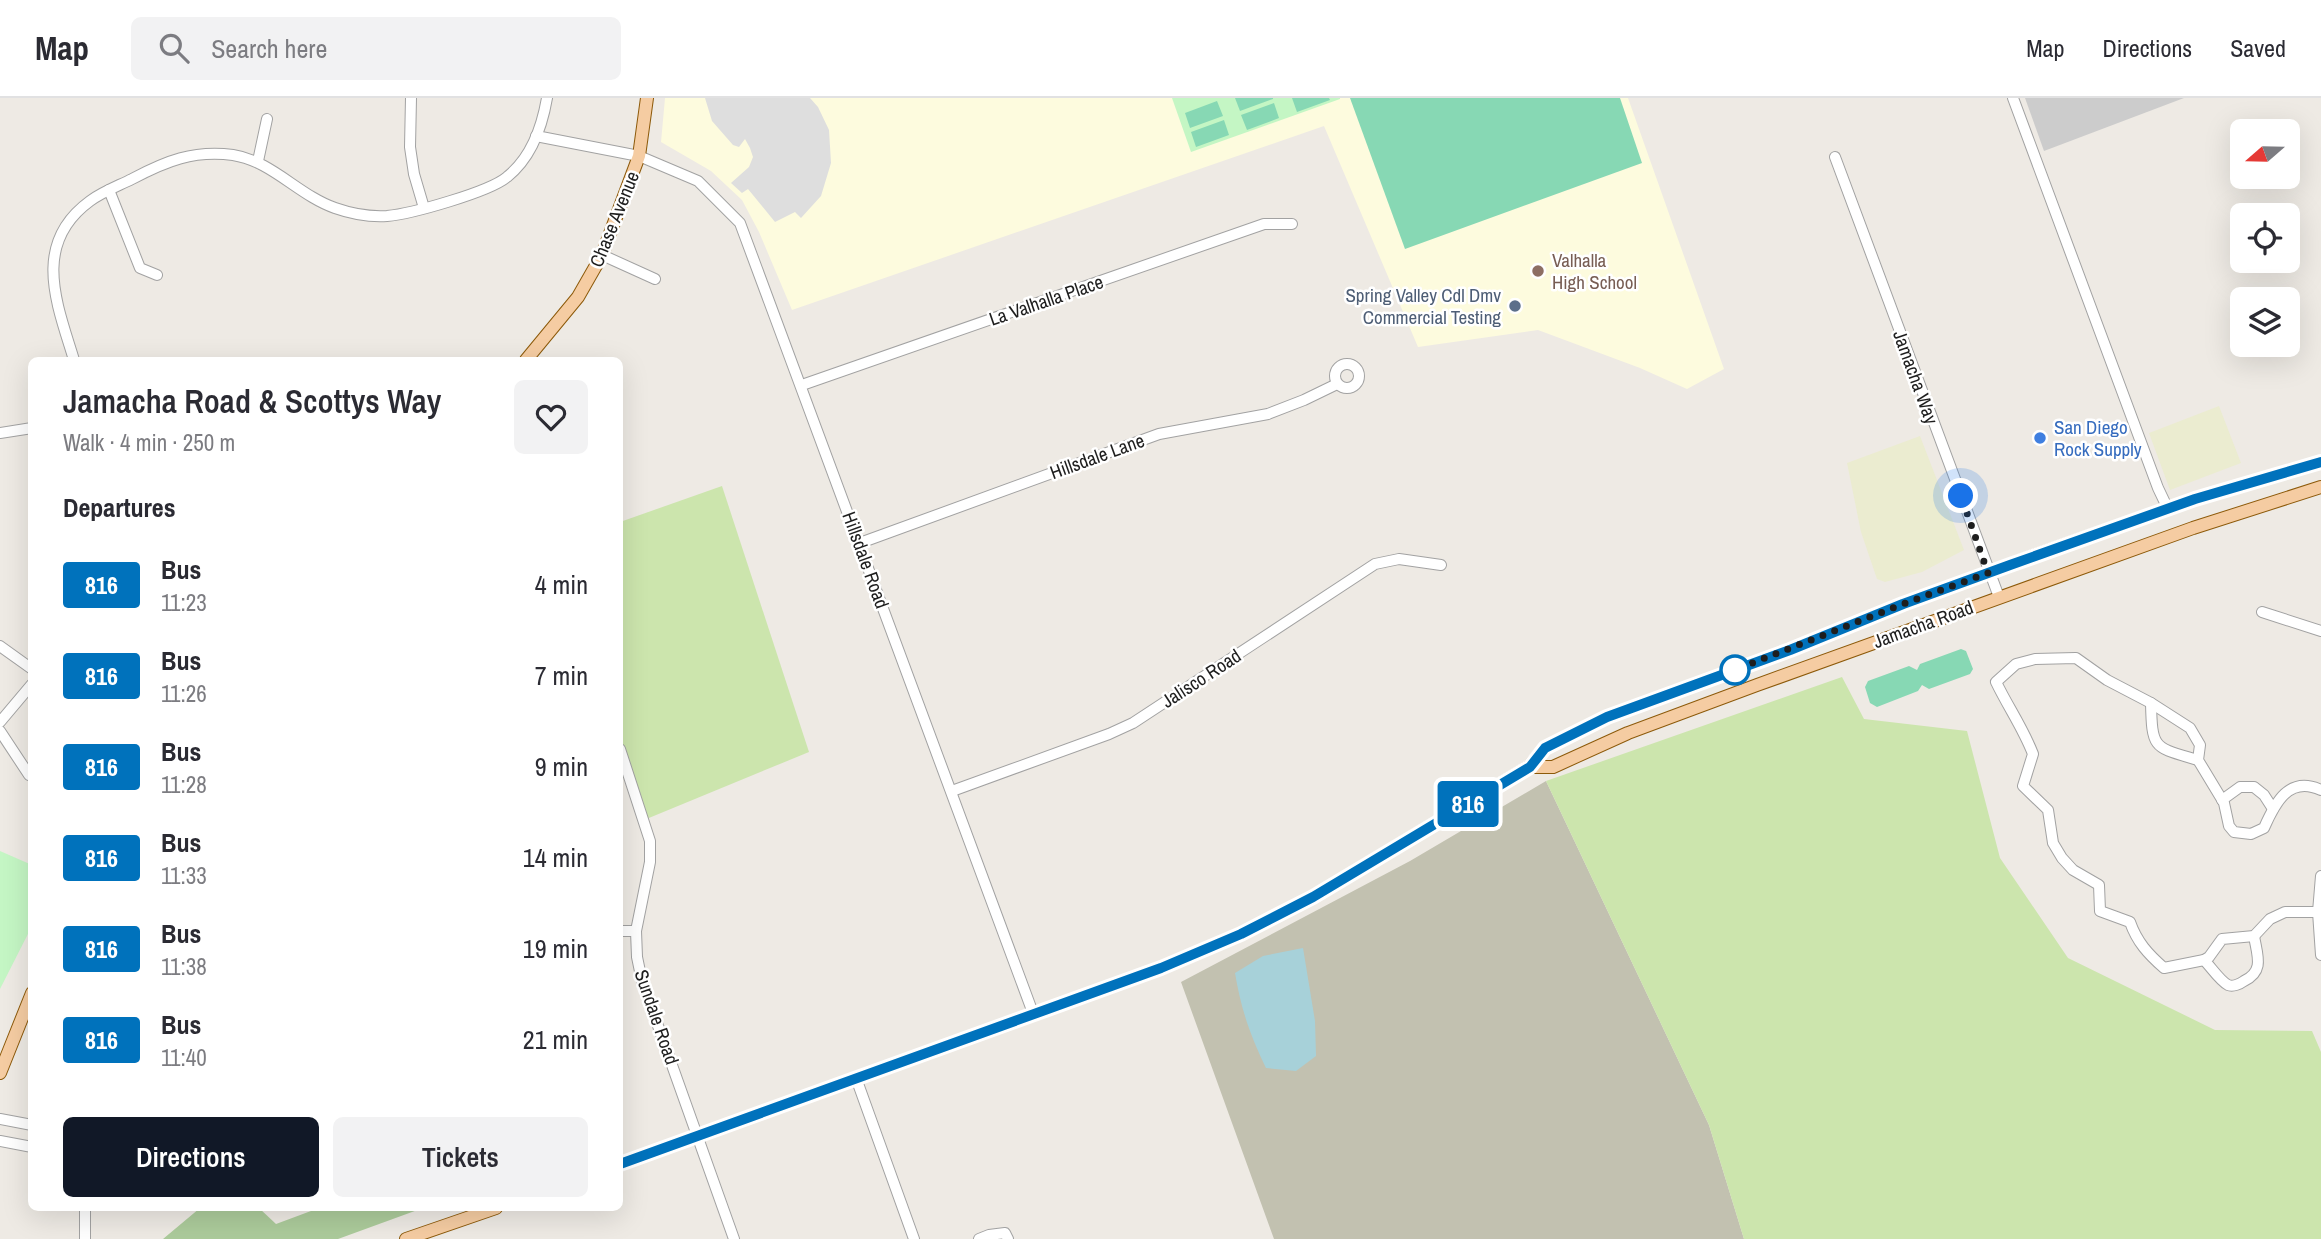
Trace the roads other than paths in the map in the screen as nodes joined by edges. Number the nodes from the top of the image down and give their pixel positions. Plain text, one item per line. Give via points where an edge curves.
1 (411, 98) edge
2 (547, 98) edge
3 (647, 98) edge
4 (2013, 98) edge
5 (267, 119) dead end
6 (536, 136) junction
7 (639, 156) junction
8 (1835, 157) dead end
9 (258, 161) junction
10 (109, 190) junction
11 (424, 208) junction
12 (1292, 224) dead end
13 (602, 255) junction
14 (157, 275) dead end
15 (655, 279) dead end
16 (73, 357) edge
17 (528, 357) edge
18 (1338, 384) dead end
19 (802, 385) junction
20 (28, 429) edge
21 (0, 433) edge
22 (2321, 462) edge
23 (2321, 487) edge
24 (2168, 509) junction
25 (860, 543) junction
26 (1441, 565) dead end
27 (1988, 573) junction
28 (1999, 597) junction
29 (2262, 612) dead end
30 (2321, 631) edge
31 (0, 646) edge
32 (1790, 650) junction
33 (1819, 662) junction
34 (28, 666) edge
35 (28, 689) edge
36 (2151, 703) junction
37 (0, 722) edge
38 (0, 731) edge
39 (623, 758) edge
40 (2198, 760) junction
41 (1530, 767) junction
42 (28, 773) edge
43 (2321, 790) edge
44 (951, 791) junction
45 (2222, 800) junction
46 (2273, 809) junction
47 (2321, 876) edge
48 (2318, 912) junction
49 (623, 931) edge
50 (636, 931) junction
51 (2254, 936) junction
52 (2321, 955) edge
53 (2204, 960) junction
54 (28, 1003) edge
55 (1033, 1013) junction
56 (0, 1073) edge
57 (856, 1078) junction
58 (0, 1119) edge
59 (28, 1124) edge
60 (699, 1137) junction
61 (0, 1141) edge
62 (28, 1146) edge
63 (623, 1163) edge
64 (85, 1211) edge
65 (487, 1211) edge
66 (85, 1239) edge
67 (406, 1239) edge
68 (734, 1239) edge
69 (914, 1239) edge
70 (979, 1239) edge
71 (1008, 1239) edge

1 - 11 street via 410,147
2 - 6 street
3 - 7 main road, Chase Avenue
4 - 24 street
5 - 9 street
6 - 7 street, Hillsdale Road
6 - 11 street via 525,158 506,178
7 - 13 main road, Chase Avenue
7 - 19 street, Hillsdale Road via 698,181 740,223
8 - 27 street, Jamacha Way
9 - 10 street via 221,154 179,158
9 - 11 street via 320,202 345,211 387,216
10 - 14 street via 140,268
10 - 16 street via 73,217 56,251 53,289
12 - 19 street, La Valhalla Place via 1264,224
13 - 15 street
13 - 17 main road, Chase Avenue via 578,297
18 - 25 street, Hillsdale Lane via 1268,414 1159,434
19 - 25 street, Hillsdale Road
20 - 21 street
22 - 24 main road, Jamacha Road
23 - 28 main road, Jamacha Road
24 - 27 main road, Jamacha Road
25 - 44 street, Hillsdale Road
26 - 44 street, Jalisco Road via 1399,559 1374,564 1133,723
27 - 28 street, Jamacha Way
27 - 32 main road, Jamacha Road
28 - 33 main road, Jamacha Road
29 - 30 street
31 - 34 street
32 - 33 main road
32 - 41 main road, Jamacha Road via 1607,717 1545,748
33 - 41 main road, Jamacha Road via 1628,733 1553,767
35 - 37 street
36 - 40 street via 2190,728 2200,745
36 - 40 street via 2155,742 2163,750
36 - 53 street via 2076,658 2016,664 1996,682 2033,754 2022,786 2048,810 2053,843 2062,858 2099,885 2100,911 2130,922 2136,938 2164,968
38 - 42 street
39 - 50 street, Sundale Road via 650,841
40 - 45 street
41 - 55 main road, Jamacha Road via 1313,897 1241,934
43 - 46 street via 2296,787
44 - 55 street, Hillsdale Road
45 - 46 street via 2240,787 2254,787
45 - 46 street via 2234,832 2255,833 2264,828
47 - 48 street
48 - 51 street via 2276,915
48 - 52 street
49 - 50 street
50 - 60 street, Sundale Road via 642,981
51 - 53 street via 2222,939
51 - 53 street via 2259,966 2245,981 2226,984
54 - 56 main road
55 - 57 main road, Jamacha Road
57 - 60 main road, Jamacha Road
57 - 69 street
58 - 59 street
60 - 63 main road, Jamacha Road
60 - 68 street, Sundale Road
61 - 62 street
64 - 66 street
65 - 67 main road
70 - 71 street via 1005,1233

